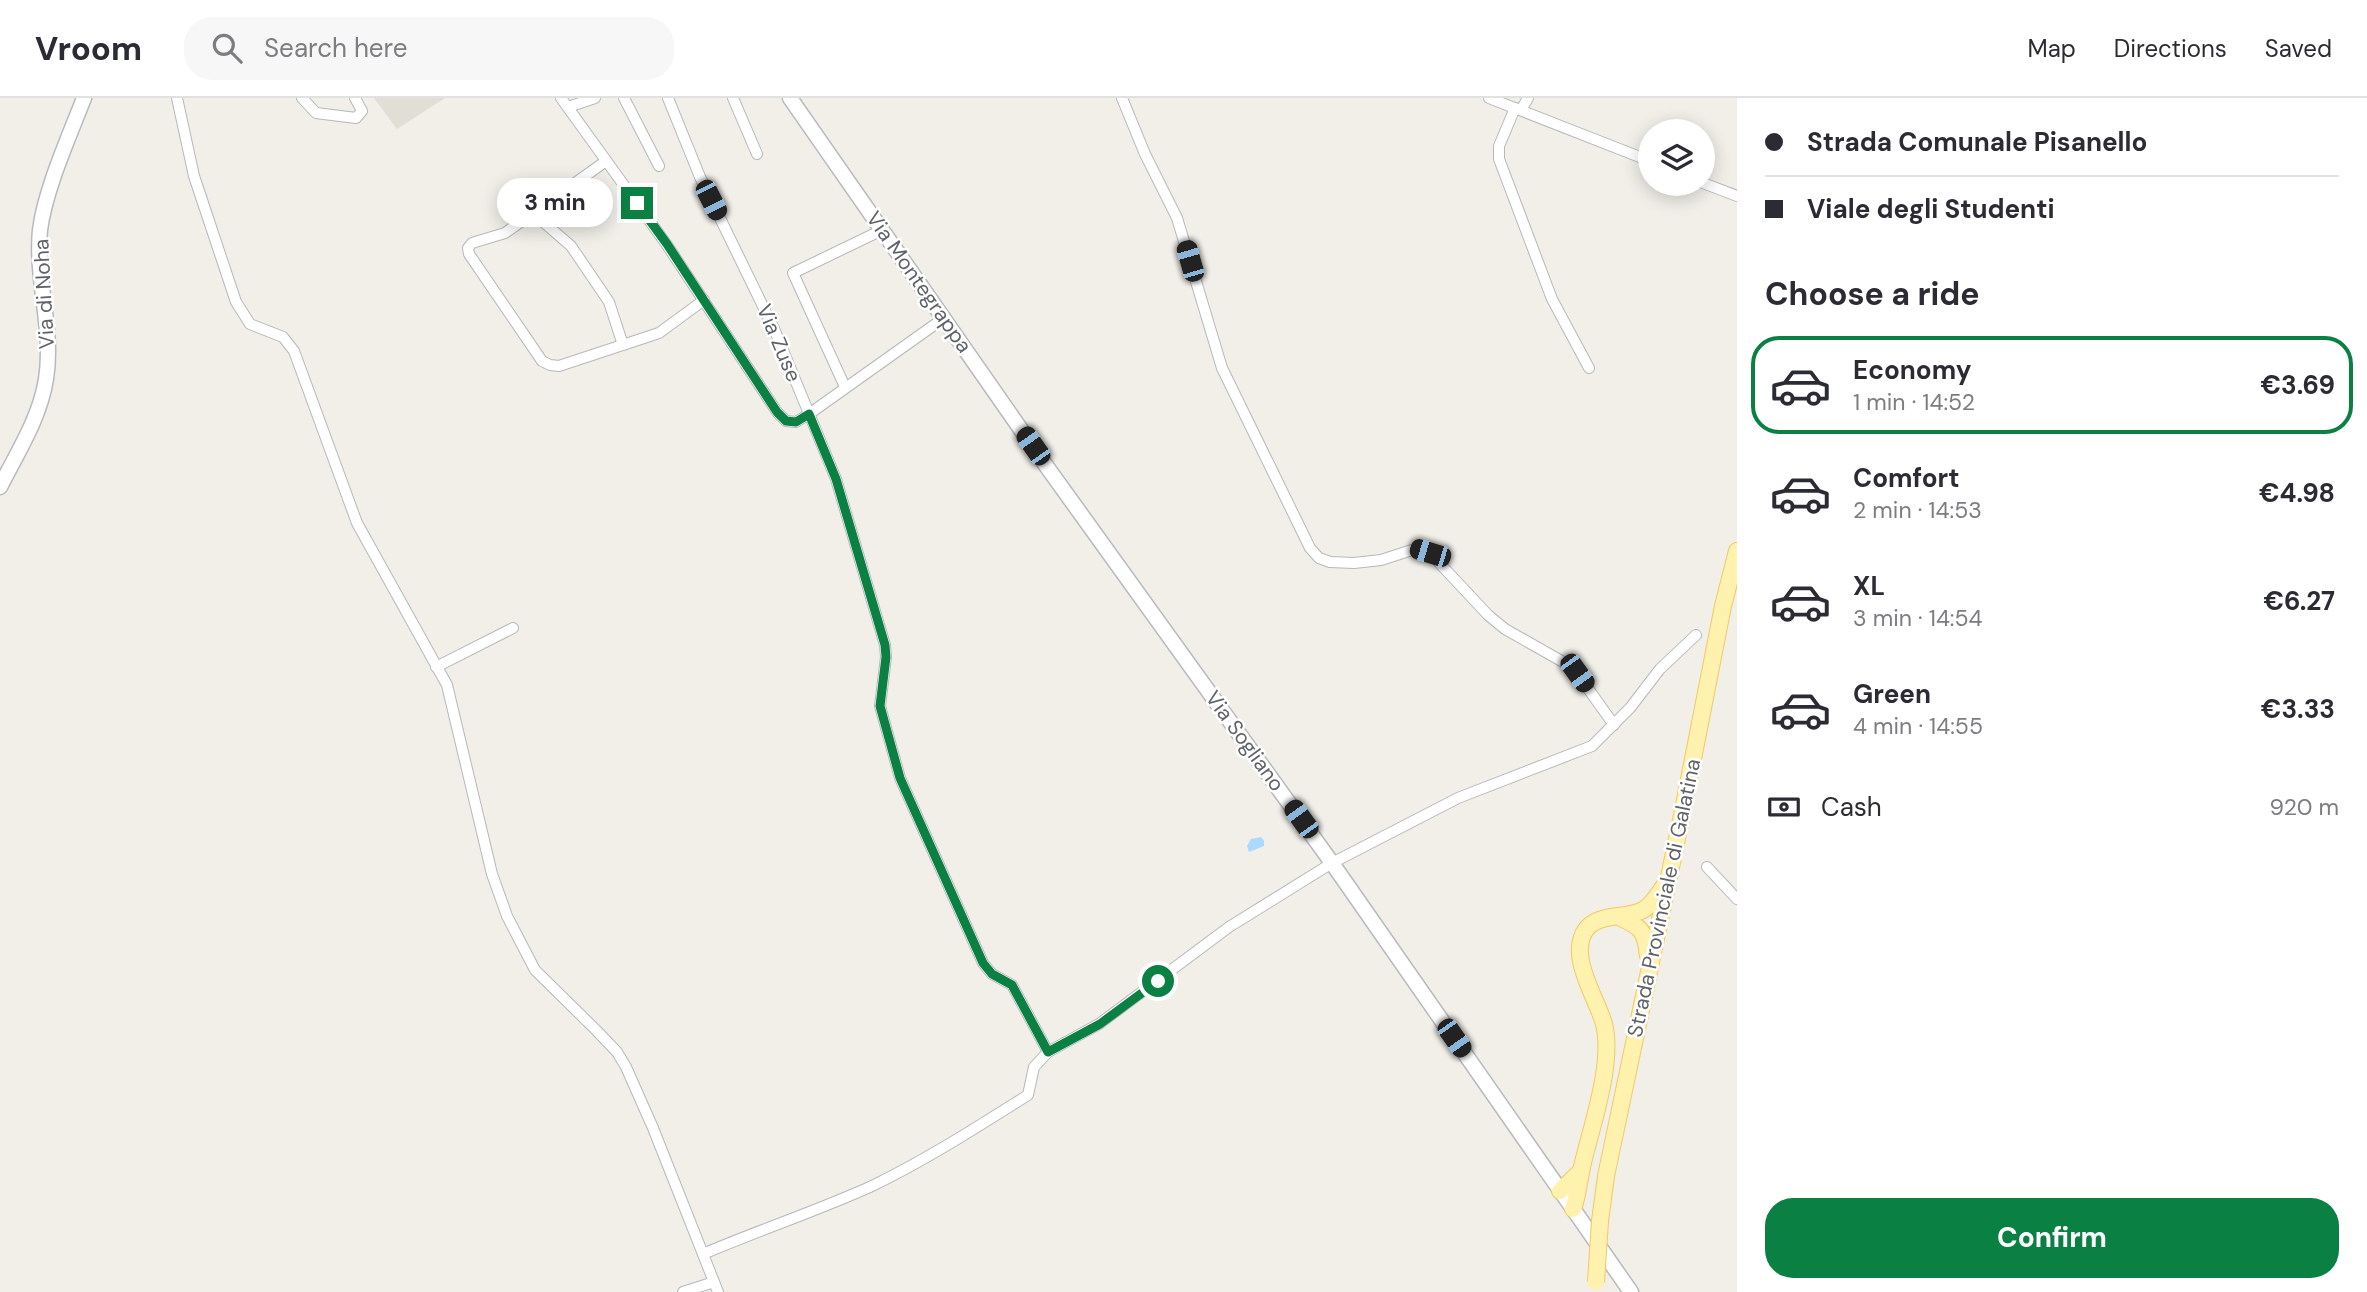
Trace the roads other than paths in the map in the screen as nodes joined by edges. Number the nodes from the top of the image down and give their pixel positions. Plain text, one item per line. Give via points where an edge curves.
1 (84, 98) edge
2 (177, 98) edge
3 (302, 98) edge
4 (355, 98) edge
5 (561, 98) edge
6 (595, 98) edge
7 (620, 98) edge
8 (668, 98) edge
9 (733, 98) edge
10 (790, 98) edge
11 (1122, 98) edge
12 (1489, 98) edge
13 (1528, 98) edge
14 (568, 107) junction
15 (1518, 109) junction
16 (757, 154) dead end
17 (1638, 156) edge
18 (606, 161) junction
19 (659, 166) dead end
20 (1715, 188) edge
21 (1737, 196) edge
22 (533, 213) junction
23 (882, 230) junction
24 (704, 300) junction
25 (944, 318) junction
26 (623, 345) junction
27 (1589, 368) dead end
28 (845, 387) junction
29 (809, 414) junction
30 (1047, 467) joint
31 (0, 487) edge
32 (1737, 551) edge
33 (513, 628) dead end
34 (1696, 635) dead end
35 (436, 667) junction
36 (1614, 725) junction
37 (1332, 863) junction
38 (1707, 867) dead end
39 (1668, 881) junction
40 (1737, 899) edge
41 (1619, 918) junction
42 (1649, 972) junction
43 (1048, 1052) junction
44 (1581, 1171) junction
45 (1560, 1191) junction
46 (1573, 1209) junction
47 (703, 1254) junction
48 (716, 1287) edge
49 (1596, 1287) edge
50 (683, 1292) edge
51 (1631, 1292) edge

1 - 31 main road, Via di Noha via 40,229 46,380 29,431
2 - 35 street via 194,176 236,302 250,324 283,337 293,351 357,523
3 - 4 street via 316,113 356,118 362,111
5 - 14 street
6 - 14 street
7 - 19 street
8 - 29 street, Via Zuse
9 - 16 street
10 - 23 main road, Via Montegrappa
11 - 36 street via 1177,218 1222,368 1310,548 1329,562 1381,560 1415,549 1430,553 1505,629 1577,673
12 - 15 street
13 - 15 street
14 - 18 street
15 - 17 street
15 - 27 street via 1499,146 1499,159 1552,299
18 - 22 street
18 - 24 street
20 - 21 street
22 - 26 street via 571,246 609,302
22 - 26 street via 505,233 472,243 469,254 542,361 559,366
23 - 25 main road, Via Montegrappa
23 - 28 street via 793,274
24 - 26 street via 659,333
24 - 29 street via 777,412 786,421 796,422
25 - 28 street
25 - 30 main road, Via Montegrappa
28 - 29 street
29 - 43 street, Via Zuse via 836,479 885,645 880,706 900,778 983,963 1012,985
30 - 37 main road, Via Sogliano
32 - 39 main road, Strada Provinciale di Galatina
33 - 35 street
34 - 36 street via 1660,669
35 - 47 street via 452,699 492,874 507,916 535,970 617,1052 626,1067
36 - 37 street via 1592,746 1458,798
37 - 43 street via 1229,927 1100,1024
37 - 45 main road, Via Sogliano
38 - 40 street
39 - 41 main road via 1643,910
39 - 42 main road, Strada Provinciale di Galatina
41 - 42 main road via 1639,927 1646,939
41 - 44 main road via 1600,919 1587,928 1580,945 1582,968 1604,1025 1606,1045 1601,1090
42 - 49 main road, Strada Provinciale di Galatina, bridge via 1606,1176
43 - 47 street via 1034,1067 1028,1095 923,1160 869,1187
44 - 45 main road
44 - 46 main road
45 - 46 main road
46 - 51 main road
47 - 48 street
48 - 50 street

